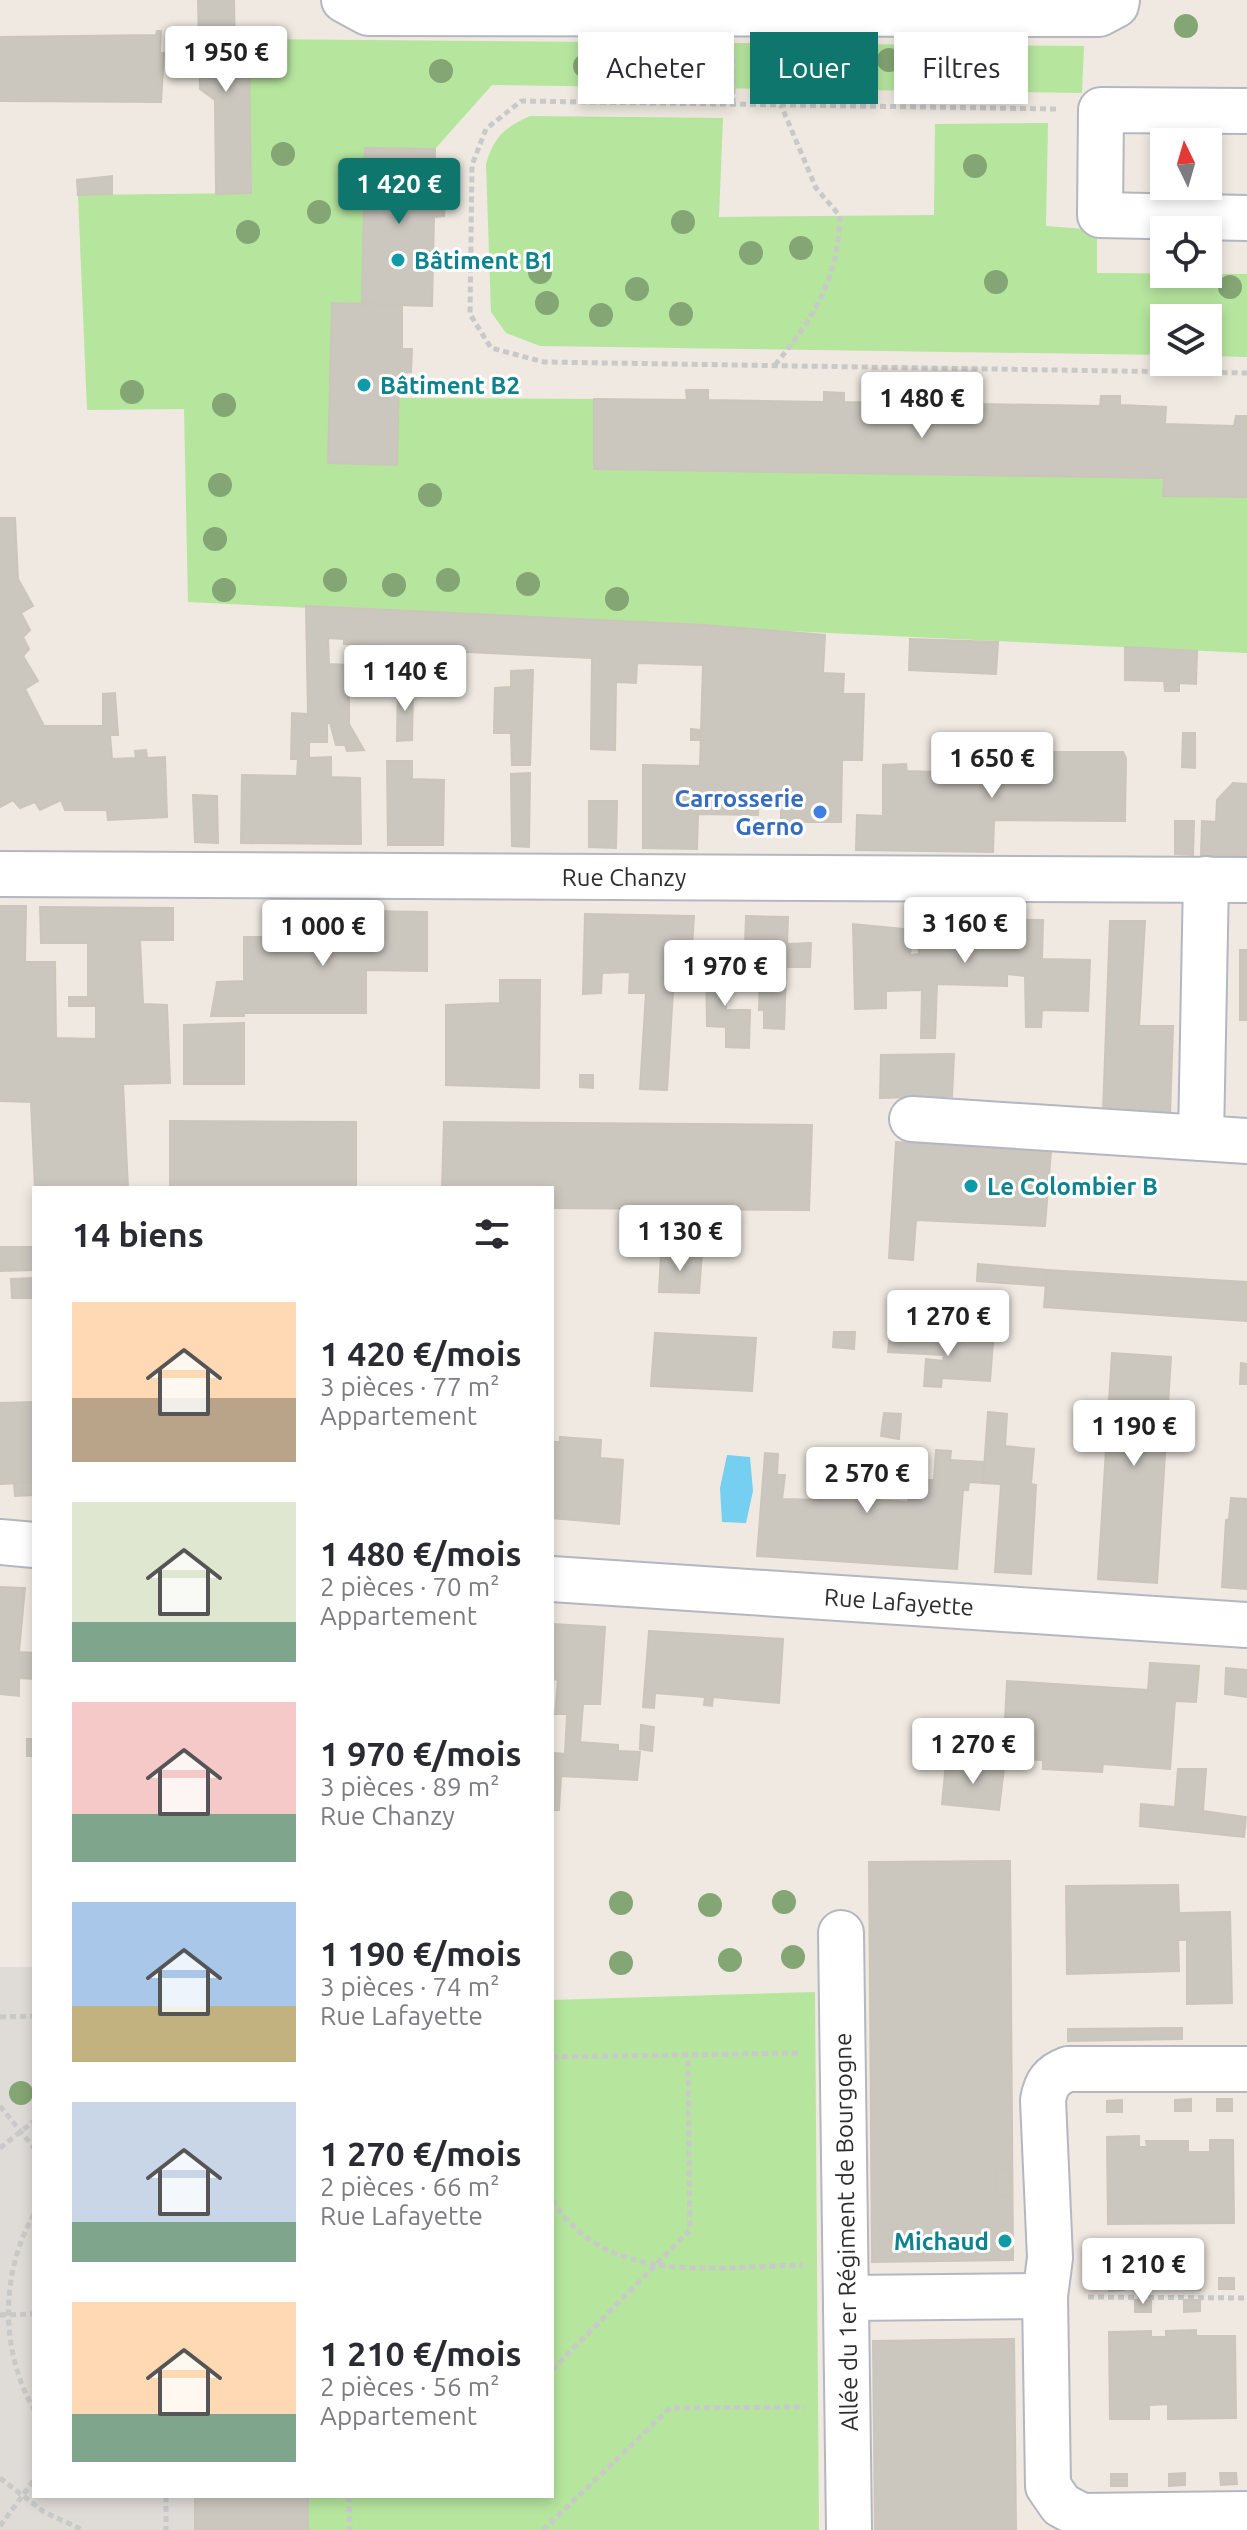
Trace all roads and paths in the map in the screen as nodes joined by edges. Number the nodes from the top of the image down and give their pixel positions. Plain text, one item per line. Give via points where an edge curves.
1 (344, 0) edge
2 (493, 7) edge
3 (1108, 7) edge
4 (781, 105) junction
5 (1101, 110) junction
6 (1247, 111) edge
7 (1247, 218) edge
8 (775, 365) junction
9 (1247, 373) edge
10 (0, 874) edge
11 (1226, 880) edge
12 (912, 1119) dead end
13 (1201, 1138) junction
14 (1247, 1141) edge
15 (0, 1542) edge
16 (32, 1545) edge
17 (554, 1579) edge
18 (1247, 1625) edge
19 (841, 1933) dead end
20 (32, 2016) edge
21 (0, 2017) edge
22 (845, 2052) junction
23 (688, 2056) junction
24 (554, 2057) edge
25 (1247, 2069) edge
26 (0, 2106) edge
27 (32, 2122) edge
28 (20, 2131) junction
29 (32, 2146) edge
30 (0, 2148) edge
31 (554, 2203) edge
32 (32, 2218) edge
33 (656, 2268) junction
34 (848, 2281) junction
35 (1045, 2296) junction
36 (1108, 2297) dead end
37 (1247, 2298) edge
38 (32, 2314) edge
39 (1, 2315) edge
40 (554, 2368) edge
41 (32, 2406) edge
42 (849, 2407) junction
43 (0, 2478) edge
44 (32, 2482) edge
45 (21, 2496) junction
46 (166, 2498) edge
47 (349, 2498) edge
48 (1247, 2514) edge
49 (0, 2526) edge
50 (83, 2530) edge
51 (166, 2530) edge
52 (350, 2530) edge
53 (543, 2530) edge
54 (849, 2530) edge

1 - 2 street via 368,13
2 - 3 street
4 - 5 path
4 - 8 path via 816,188 840,216 839,252 814,317
4 - 8 path via 521,101 486,129 472,165 470,314 491,348 544,362
5 - 6 street
5 - 7 street via 1100,215
8 - 9 path
10 - 11 street, Rue Chanzy
11 - 13 street
12 - 13 street
13 - 14 street
15 - 16 street
17 - 18 street, Rue Lafayette
19 - 22 street, Allée du 1er Régiment de Bourgogne
20 - 21 path
22 - 23 path
22 - 34 street, Allée du 1er Régiment de Bourgogne
23 - 24 path
23 - 33 path via 690,2230
25 - 35 street via 1083,2067 1056,2074 1045,2086 1050,2258
26 - 28 path
27 - 28 path
28 - 29 path
28 - 30 path
31 - 33 path via 573,2228
32 - 39 path via 7,2266
33 - 34 path
33 - 40 path
34 - 35 street
34 - 42 street, Allée du 1er Régiment de Bourgogne
35 - 48 street via 1047,2475 1054,2496 1073,2512 1092,2517
36 - 37 path
38 - 39 path
39 - 41 path via 8,2359
42 - 53 path via 670,2408
42 - 54 street, Allée du 1er Régiment de Bourgogne
43 - 45 path
44 - 45 path
45 - 49 path
45 - 50 path
46 - 51 path
47 - 52 path

